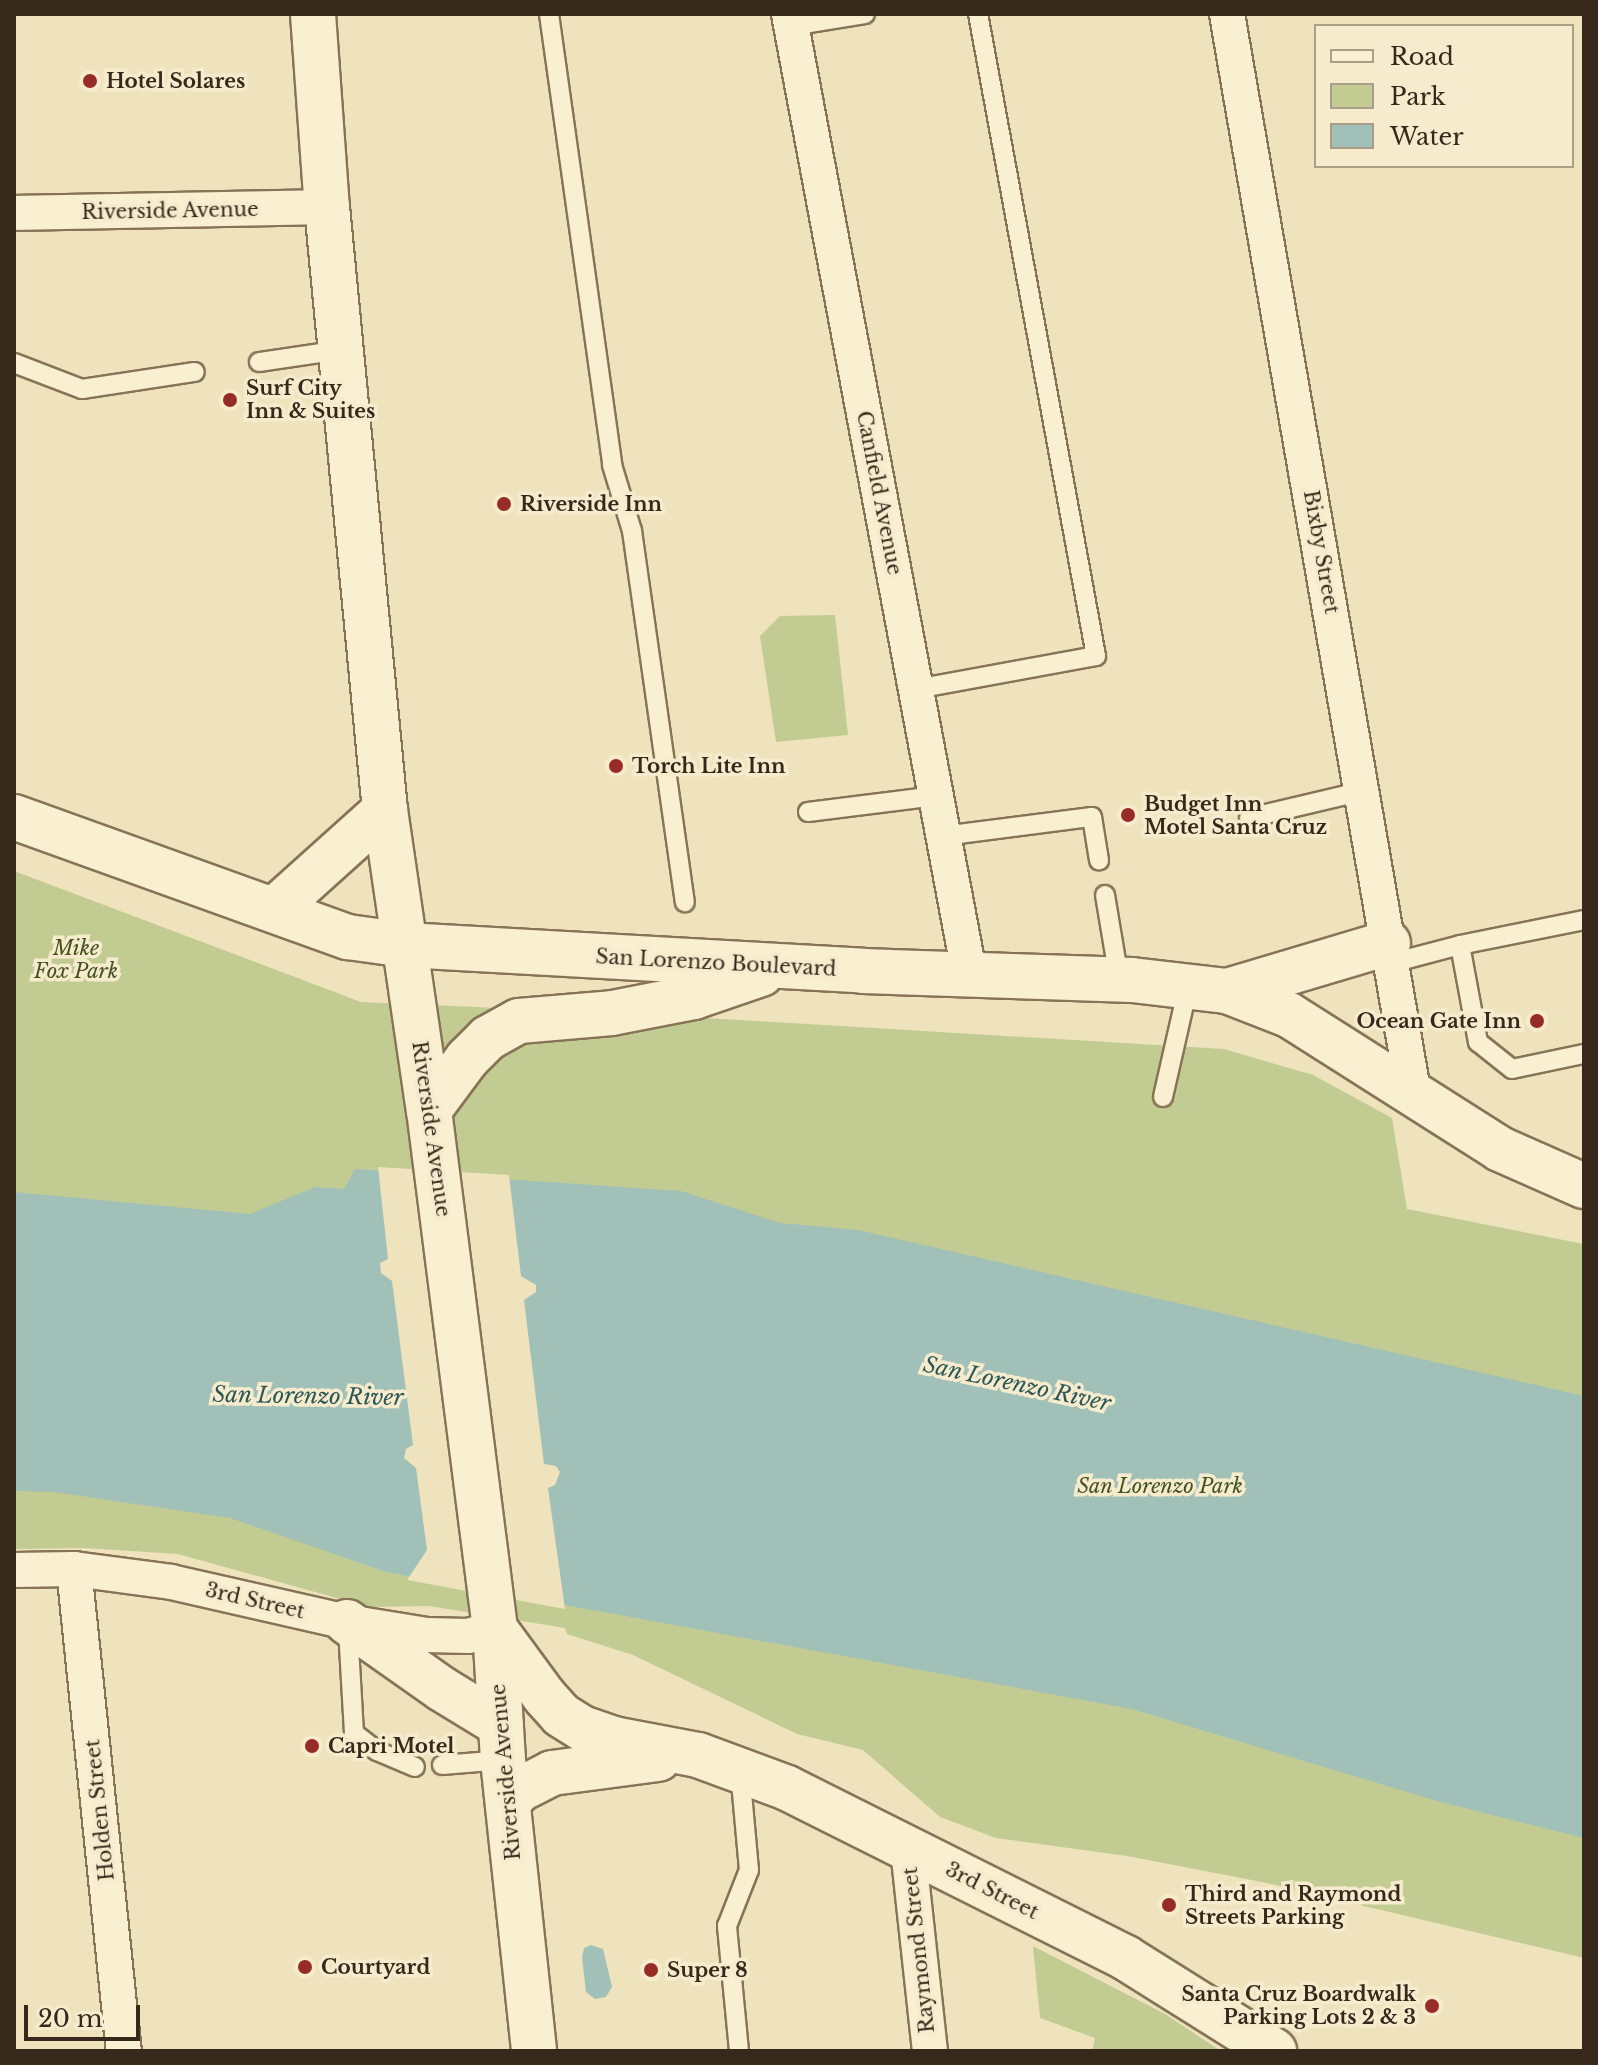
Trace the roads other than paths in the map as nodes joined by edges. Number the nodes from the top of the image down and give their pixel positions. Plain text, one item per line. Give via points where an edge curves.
1 (313, 14) edge
2 (549, 14) edge
3 (865, 14) edge
4 (978, 14) edge
5 (1227, 14) edge
6 (790, 20) edge
7 (327, 207) junction
8 (14, 213) edge
9 (341, 350) junction
10 (259, 362) dead end
11 (14, 363) edge
12 (195, 372) dead end
13 (916, 689) junction
14 (1363, 791) junction
15 (936, 796) junction
16 (385, 810) junction
17 (808, 812) dead end
18 (14, 817) edge
19 (1249, 818) dead end
20 (943, 836) junction
21 (1099, 860) dead end
22 (1105, 895) dead end
23 (685, 902) dead end
24 (275, 909) junction
25 (1584, 920) edge
26 (405, 945) junction
27 (1460, 945) junction
28 (1390, 953) junction
29 (783, 967) junction
30 (969, 972) junction
31 (1119, 980) junction
32 (1208, 988) junction
33 (1583, 1054) edge
34 (1413, 1091) junction
35 (1163, 1097) dead end
36 (429, 1116) junction
37 (1584, 1186) edge
38 (74, 1569) junction
39 (14, 1570) edge
40 (494, 1621) junction
41 (347, 1622) junction
42 (502, 1742) junction
43 (698, 1755) junction
44 (442, 1765) dead end
45 (415, 1767) dead end
46 (740, 1769) junction
47 (508, 1803) junction
48 (908, 1849) junction
49 (124, 2051) edge
50 (534, 2051) edge
51 (739, 2051) edge
52 (930, 2051) edge
53 (1274, 2051) edge

1 - 7 street, Riverside Avenue
2 - 23 lane via 612,465 632,531
3 - 6 lane
4 - 13 lane via 1096,656
5 - 14 street, Bixby Street
6 - 13 street, Canfield Avenue
7 - 8 street, Riverside Avenue
7 - 9 street, Riverside Avenue
9 - 10 lane
9 - 16 street, Riverside Avenue
11 - 12 lane via 82,389
13 - 15 street, Canfield Avenue
14 - 19 lane
14 - 28 street, Bixby Street
15 - 17 lane
15 - 20 street, Canfield Avenue
16 - 24 street
16 - 26 street, Riverside Avenue
18 - 24 street, San Lorenzo Boulevard
20 - 21 lane via 1092,817
20 - 30 street, Canfield Avenue
22 - 31 lane
24 - 26 street, San Lorenzo Boulevard via 348,937
25 - 27 lane
26 - 29 street, San Lorenzo Boulevard
26 - 36 street, Riverside Avenue
27 - 28 lane
27 - 33 lane via 1478,1042 1512,1069
28 - 32 street
28 - 34 street, Bixby Street
29 - 30 street, San Lorenzo Boulevard
29 - 36 street via 694,997 612,1013 519,1021 488,1038 467,1059
30 - 31 street, San Lorenzo Boulevard
31 - 32 street, San Lorenzo Boulevard
32 - 34 street, San Lorenzo Boulevard via 1289,1015
32 - 35 lane
34 - 37 street, San Lorenzo Boulevard via 1500,1149
36 - 40 street, Riverside Avenue
38 - 39 street, 3rd Street
38 - 41 street, 3rd Street via 171,1582
38 - 49 street, Holden Street
40 - 41 street, 3rd Street via 468,1636
40 - 42 street, Riverside Avenue
40 - 43 street, 3rd Street via 561,1715 614,1739
41 - 42 street via 442,1689
41 - 45 lane via 354,1733 377,1751
42 - 44 lane
42 - 47 street, Riverside Avenue
43 - 46 street, 3rd Street
43 - 47 street via 552,1773 519,1790
46 - 48 street, 3rd Street
46 - 51 lane via 749,1870 727,1926
47 - 50 street, Riverside Avenue
48 - 52 street, Raymond Street
48 - 53 street, 3rd Street via 1126,1958

